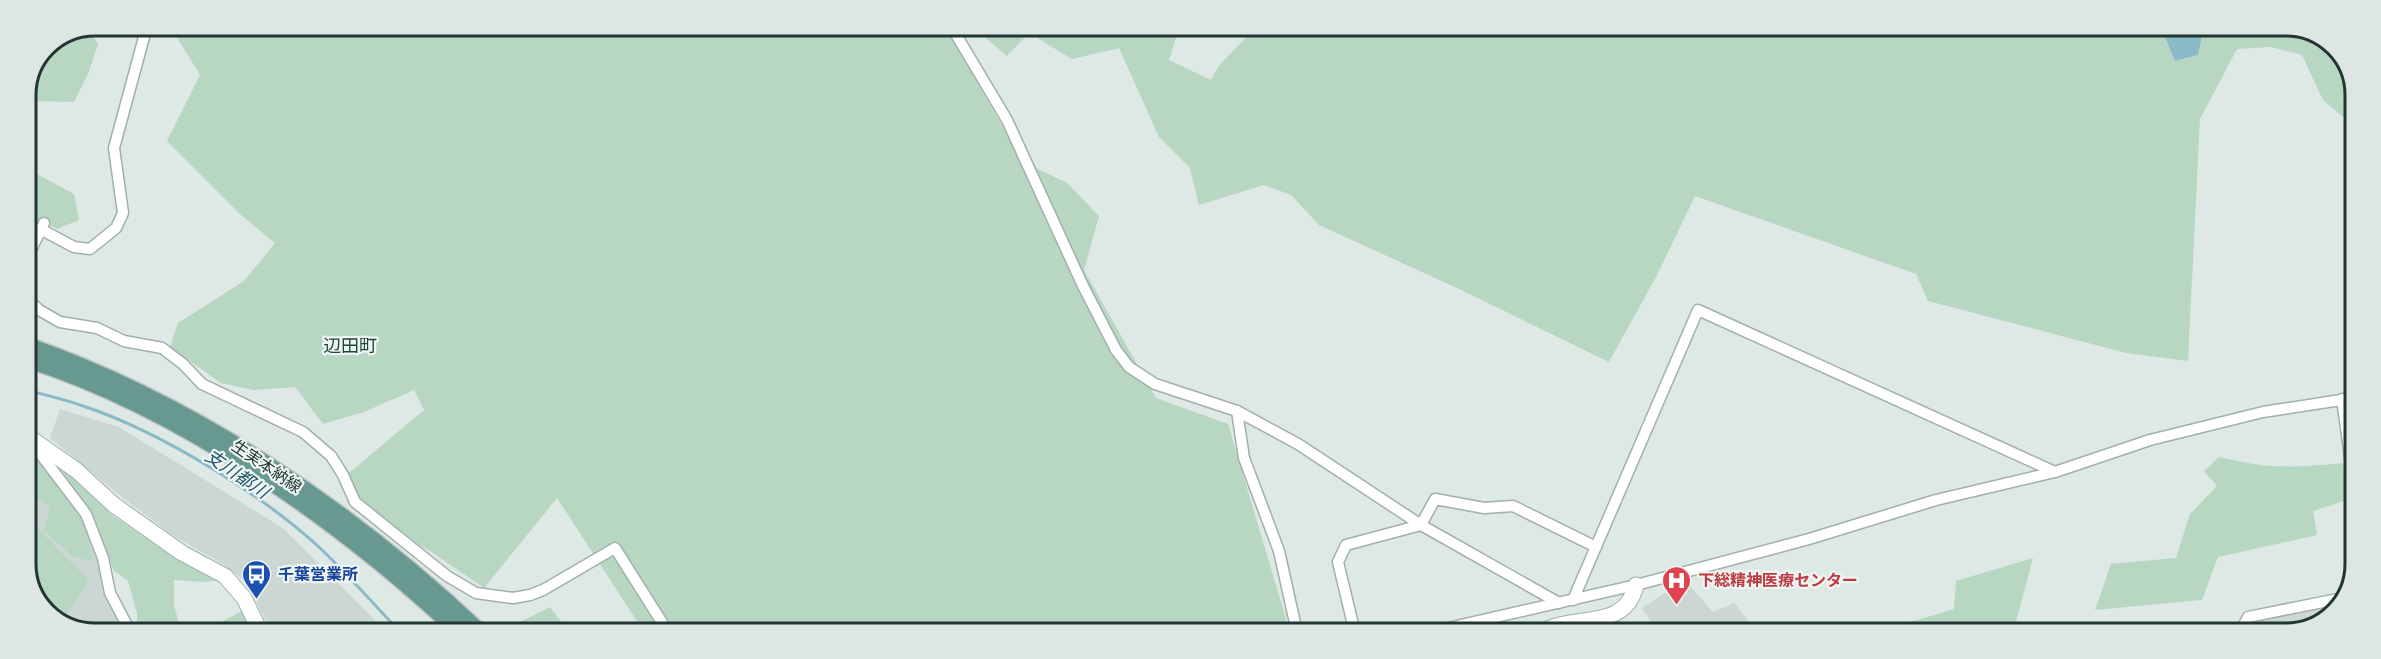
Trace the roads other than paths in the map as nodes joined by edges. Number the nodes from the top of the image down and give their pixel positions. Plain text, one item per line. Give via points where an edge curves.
1 (144, 36) edge
2 (957, 36) edge
3 (36, 240) edge
4 (36, 307) edge
5 (36, 349) edge
6 (36, 363) edge
7 (2345, 398) edge
8 (1237, 411) junction
9 (36, 443) edge
10 (36, 449) edge
11 (2055, 471) junction
12 (1421, 525) junction
13 (1596, 547) junction
14 (1636, 585) junction
15 (1573, 600) junction
16 (2333, 600) edge
17 (1559, 603) junction
18 (126, 623) edge
19 (256, 623) edge
20 (449, 623) edge
21 (469, 623) edge
22 (662, 623) edge
23 (1295, 623) edge
24 (1353, 623) edge
25 (1470, 623) edge
26 (1570, 623) edge
27 (2245, 623) edge

1 - 3 street via 114,148 121,220 90,249 74,247 43,226
2 - 8 street via 1007,120 1116,350 1140,376 1155,384
4 - 22 street via 60,322 97,328 124,341 162,348 202,384 303,432 331,456 355,502 460,585 493,598 530,595 615,548
5 - 21 main road, 生実本納線 via 110,377 191,417 251,454 364,533
6 - 20 main road, 生実本納線 via 136,403 238,462 372,557
7 - 11 street via 2263,412 2150,440
8 - 12 street via 1298,444
8 - 23 street via 1244,458 1279,551
9 - 19 street via 182,553 225,576 244,598
10 - 18 street via 86,514 103,558 110,593
11 - 13 street via 1698,310
11 - 14 street via 1936,500
12 - 13 street via 1435,499 1484,508 1504,504
12 - 17 street
12 - 24 street via 1346,545 1338,562
13 - 15 street
14 - 15 street
14 - 26 street via 1625,608 1608,616
15 - 17 street
16 - 27 street via 2248,617
17 - 25 street

